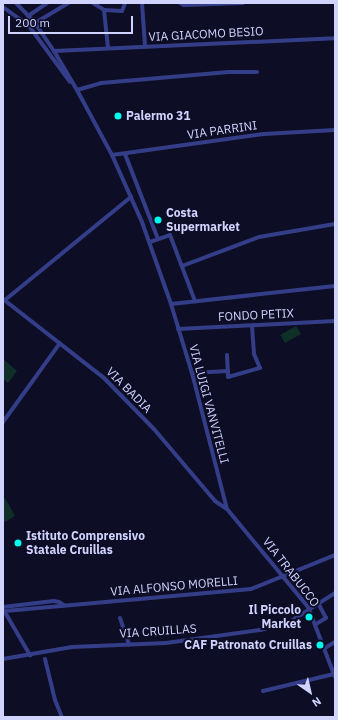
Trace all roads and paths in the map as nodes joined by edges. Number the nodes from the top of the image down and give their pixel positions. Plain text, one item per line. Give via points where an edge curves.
1 (16, 3) edge
2 (38, 3) edge
3 (48, 3) edge
4 (68, 3) edge
5 (93, 3) edge
6 (126, 3) edge
7 (142, 3) edge
8 (180, 3) edge
9 (236, 3) edge
10 (242, 3) edge
11 (3, 7) edge
12 (41, 8) junction
13 (104, 10) junction
14 (28, 16) junction
15 (35, 23) junction
16 (335, 38) edge
17 (145, 46) junction
18 (108, 48) junction
19 (54, 51) junction
20 (257, 72) dead end
21 (77, 90) junction
22 (335, 130) edge
23 (125, 154) junction
24 (112, 155) junction
25 (131, 197) junction
26 (335, 224) edge
27 (158, 239) junction
28 (150, 242) junction
29 (182, 266) junction
30 (335, 286) edge
31 (4, 300) edge
32 (194, 301) junction
33 (171, 304) junction
34 (335, 321) edge
35 (252, 326) junction
36 (178, 329) junction
37 (60, 343) junction
38 (227, 355) dead end
39 (228, 371) junction
40 (192, 373) junction
41 (3, 422) edge
42 (227, 509) junction
43 (335, 555) edge
44 (283, 575) junction
45 (335, 593) edge
46 (318, 603) junction
47 (310, 610) junction
48 (4, 611) edge
49 (120, 618) dead end
50 (316, 624) junction
51 (335, 642) edge
52 (129, 644) junction
53 (325, 648) junction
54 (30, 655) junction
55 (3, 659) edge
56 (45, 659) dead end
57 (334, 676) edge
58 (263, 691) dead end
59 (62, 717) edge

1 - 14 street
2 - 12 street
3 - 12 street
4 - 15 street
5 - 13 street
6 - 13 street via 122,11
7 - 17 street
8 - 9 street
9 - 10 street
11 - 21 street via 29,26
12 - 14 street
13 - 18 street
14 - 15 street
15 - 19 street
16 - 17 street, VIA GIACOMO BESIO
17 - 18 street, VIA GIACOMO BESIO
18 - 19 street, VIA GIACOMO BESIO
19 - 21 street
20 - 21 street via 101,83
21 - 24 street, VIA LUIGI VANVITELLI
22 - 23 street, VIA PARRINI via 264,134
23 - 24 street, VIA PARRINI
23 - 27 street
24 - 25 street, VIA LUIGI VANVITELLI
25 - 28 street, VIA LUIGI VANVITELLI
25 - 31 street
26 - 29 street via 259,237
27 - 28 street
27 - 29 street via 170,235
28 - 33 street, VIA LUIGI VANVITELLI
29 - 32 street
30 - 32 street
31 - 37 street, VIA BADIA
32 - 33 street
33 - 36 street, VIA LUIGI VANVITELLI
34 - 35 street, FONDO PETIX
35 - 36 street, FONDO PETIX
35 - 39 street via 254,354 260,368 228,377
36 - 40 street, VIA LUIGI VANVITELLI
37 - 41 street
37 - 42 street, VIA BADIA via 104,378 154,429 215,501
38 - 39 street
39 - 40 street
40 - 42 street, VIA LUIGI VANVITELLI
42 - 44 street, VIA TRABUCCO
43 - 44 street, VIA ALFONSO MORELLI
44 - 47 street, VIA TRABUCCO
44 - 48 street, VIA ALFONSO MORELLI via 251,589
45 - 46 street, VIA CRUILLAS
46 - 47 street, VIA CRUILLAS
46 - 50 street via 326,618
47 - 50 street, VIA TRABUCCO
47 - 52 street, VIA CRUILLAS via 288,623 260,630 184,642
48 - 54 street
49 - 52 street
50 - 53 street, VIA TRABUCCO
51 - 53 street
52 - 54 street, VIA CRUILLAS via 72,647
53 - 57 street, VIA TRABUCCO
54 - 55 street, VIA CRUILLAS
56 - 59 street
57 - 58 street

